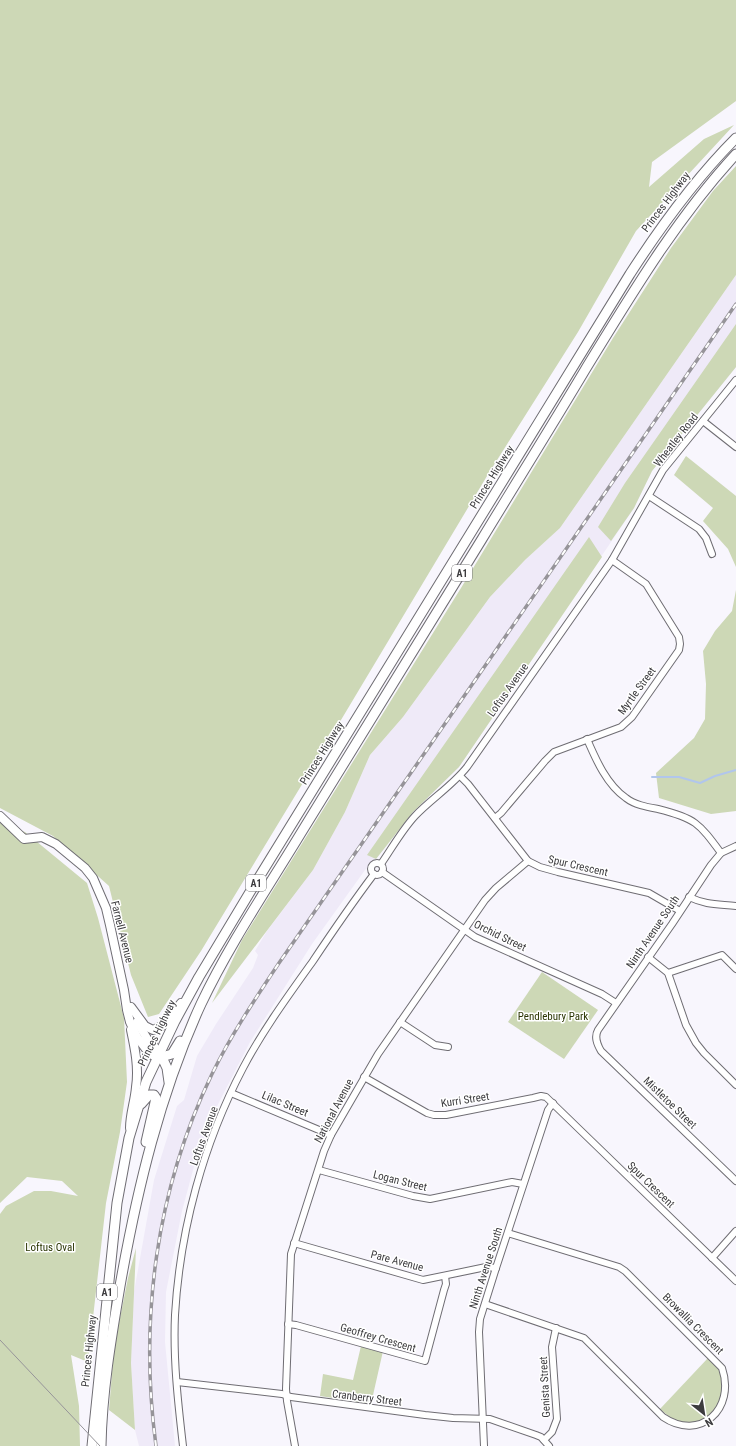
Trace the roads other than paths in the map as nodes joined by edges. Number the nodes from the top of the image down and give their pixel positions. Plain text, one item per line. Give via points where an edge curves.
1 (736, 138) edge
2 (736, 154) edge
3 (736, 380) edge
4 (703, 421) junction
5 (736, 447) edge
6 (649, 496) junction
7 (638, 516) joint
8 (712, 554) dead end
9 (612, 560) junction
10 (587, 739) junction
11 (460, 776) junction
12 (0, 816) edge
13 (495, 818) junction
14 (736, 846) edge
15 (721, 853) junction
16 (528, 861) junction
17 (381, 864) junction
18 (382, 872) junction
19 (374, 874) junction
20 (689, 897) junction
21 (736, 906) edge
22 (680, 911) junction
23 (465, 930) junction
24 (648, 957) junction
25 (736, 969) edge
26 (668, 973) junction
27 (198, 977) junction
28 (202, 1001) junction
29 (616, 1003) junction
30 (129, 1011) junction
31 (400, 1022) junction
32 (596, 1037) joint
33 (448, 1047) dead end
34 (160, 1056) junction
35 (364, 1077) junction
36 (736, 1085) edge
37 (168, 1090) junction
38 (231, 1093) junction
39 (553, 1103) junction
40 (137, 1110) junction
41 (331, 1135) junction
42 (129, 1138) junction
43 (144, 1169) junction
44 (319, 1170) junction
45 (736, 1181) edge
46 (523, 1184) junction
47 (736, 1231) edge
48 (508, 1233) junction
49 (294, 1243) junction
50 (712, 1258) junction
51 (496, 1268) junction
52 (445, 1276) junction
53 (736, 1281) edge
54 (485, 1304) junction
55 (288, 1324) junction
56 (556, 1328) junction
57 (177, 1382) junction
58 (286, 1395) junction
59 (484, 1419) junction
60 (544, 1440) junction
61 (92, 1446) edge
62 (101, 1446) edge
63 (183, 1446) edge
64 (295, 1446) edge
65 (484, 1446) edge
66 (549, 1446) edge

1 - 27 highway, Princes Highway / A1 via 673,211 630,274
2 - 28 highway, Princes Highway / A1 via 700,195 635,289 239,935
3 - 4 street, Wheatley Road
4 - 5 street
4 - 6 street, Wheatley Road via 664,470
6 - 7 street, Wheatley Road
6 - 8 street via 699,529 706,538
7 - 9 street, Loftus Avenue
9 - 10 street, Myrtle Street via 646,584 680,644 632,717 615,730
9 - 11 street, Loftus Avenue
10 - 13 street, Myrtle Street via 548,756
10 - 15 street via 604,772 621,794 641,805 686,817 704,830
11 - 13 street, Spur Crescent
11 - 17 street, Loftus Avenue via 415,816
12 - 30 main road, Farnell Avenue via 24,839 42,837 56,844 93,878 106,908
13 - 16 street, Spur Crescent
14 - 15 street, Ninth Avenue South
15 - 20 street, Ninth Avenue South
16 - 22 street, Spur Crescent via 540,868 649,893
16 - 23 street, National Avenue via 491,894
17 - 18 street
17 - 19 street via 373,865
18 - 19 street
18 - 23 street, Orchid Street
19 - 38 street, Loftus Avenue via 280,1006
20 - 21 street via 707,904
20 - 22 street, Ninth Avenue South
22 - 24 street, Ninth Avenue South
23 - 29 street, Orchid Street via 475,937 602,994
23 - 31 street, National Avenue
24 - 26 street
24 - 29 street, Ninth Avenue South
25 - 26 street via 722,956
26 - 36 street via 690,1034 704,1053
27 - 30 main road via 168,1020 159,1028 152,1030 146,1027
27 - 34 highway, Princes Highway / A1
28 - 34 highway via 175,1051
28 - 37 highway, Princes Highway / A1 via 176,1063
29 - 32 street, Ninth Avenue South
30 - 34 main road, Farnell Avenue
30 - 42 main road via 137,1074
31 - 33 street via 435,1045
31 - 35 street, National Avenue
32 - 45 street, Mistletoe Street via 601,1051
34 - 37 highway via 168,1073
34 - 40 highway, Princes Highway / A1 via 146,1082
35 - 39 street, Kurri Street via 434,1115 446,1115 541,1096
35 - 41 street, National Avenue
37 - 43 highway, Princes Highway / A1
38 - 41 street, Lilac Street
38 - 57 street, Loftus Avenue via 203,1164 186,1228 175,1315
39 - 46 street, Ninth Avenue South via 548,1110
39 - 50 street, Spur Crescent
40 - 42 highway, Princes Highway / A1
40 - 43 highway via 148,1096 155,1097 156,1103 146,1142
41 - 44 street, National Avenue
42 - 61 highway, Princes Highway / A1 via 116,1210
43 - 62 highway, Princes Highway / A1 via 115,1315 104,1396
44 - 46 street, Logan Street via 430,1199 512,1182
44 - 49 street, National Avenue
46 - 48 street, Ninth Avenue South
47 - 50 street
48 - 51 street, Ninth Avenue South
48 - 56 street, Browallia Crescent via 625,1271 718,1362 727,1382 723,1406 715,1416 703,1424 675,1424 663,1416 588,1342 579,1335
49 - 52 street, Pare Avenue via 423,1280
49 - 55 street, National Avenue
50 - 53 street, Spur Crescent
51 - 52 street, Pare Avenue via 486,1267
51 - 54 street, Ninth Avenue South
52 - 55 street, Geoffrey Crescent via 446,1284 425,1361
54 - 56 street, Browallia Crescent
54 - 59 street, Ninth Avenue South via 479,1325
55 - 58 street, National Avenue
56 - 60 street, Genista Street via 552,1347 558,1419 552,1432
57 - 58 street, Cranberry Street
57 - 63 street, Loftus Avenue
58 - 59 street, Cranberry Street via 425,1415
58 - 64 street, National Avenue
59 - 60 street, Cranberry Street via 530,1432
59 - 65 street, Ninth Avenue South
60 - 66 street, Cranberry Street

